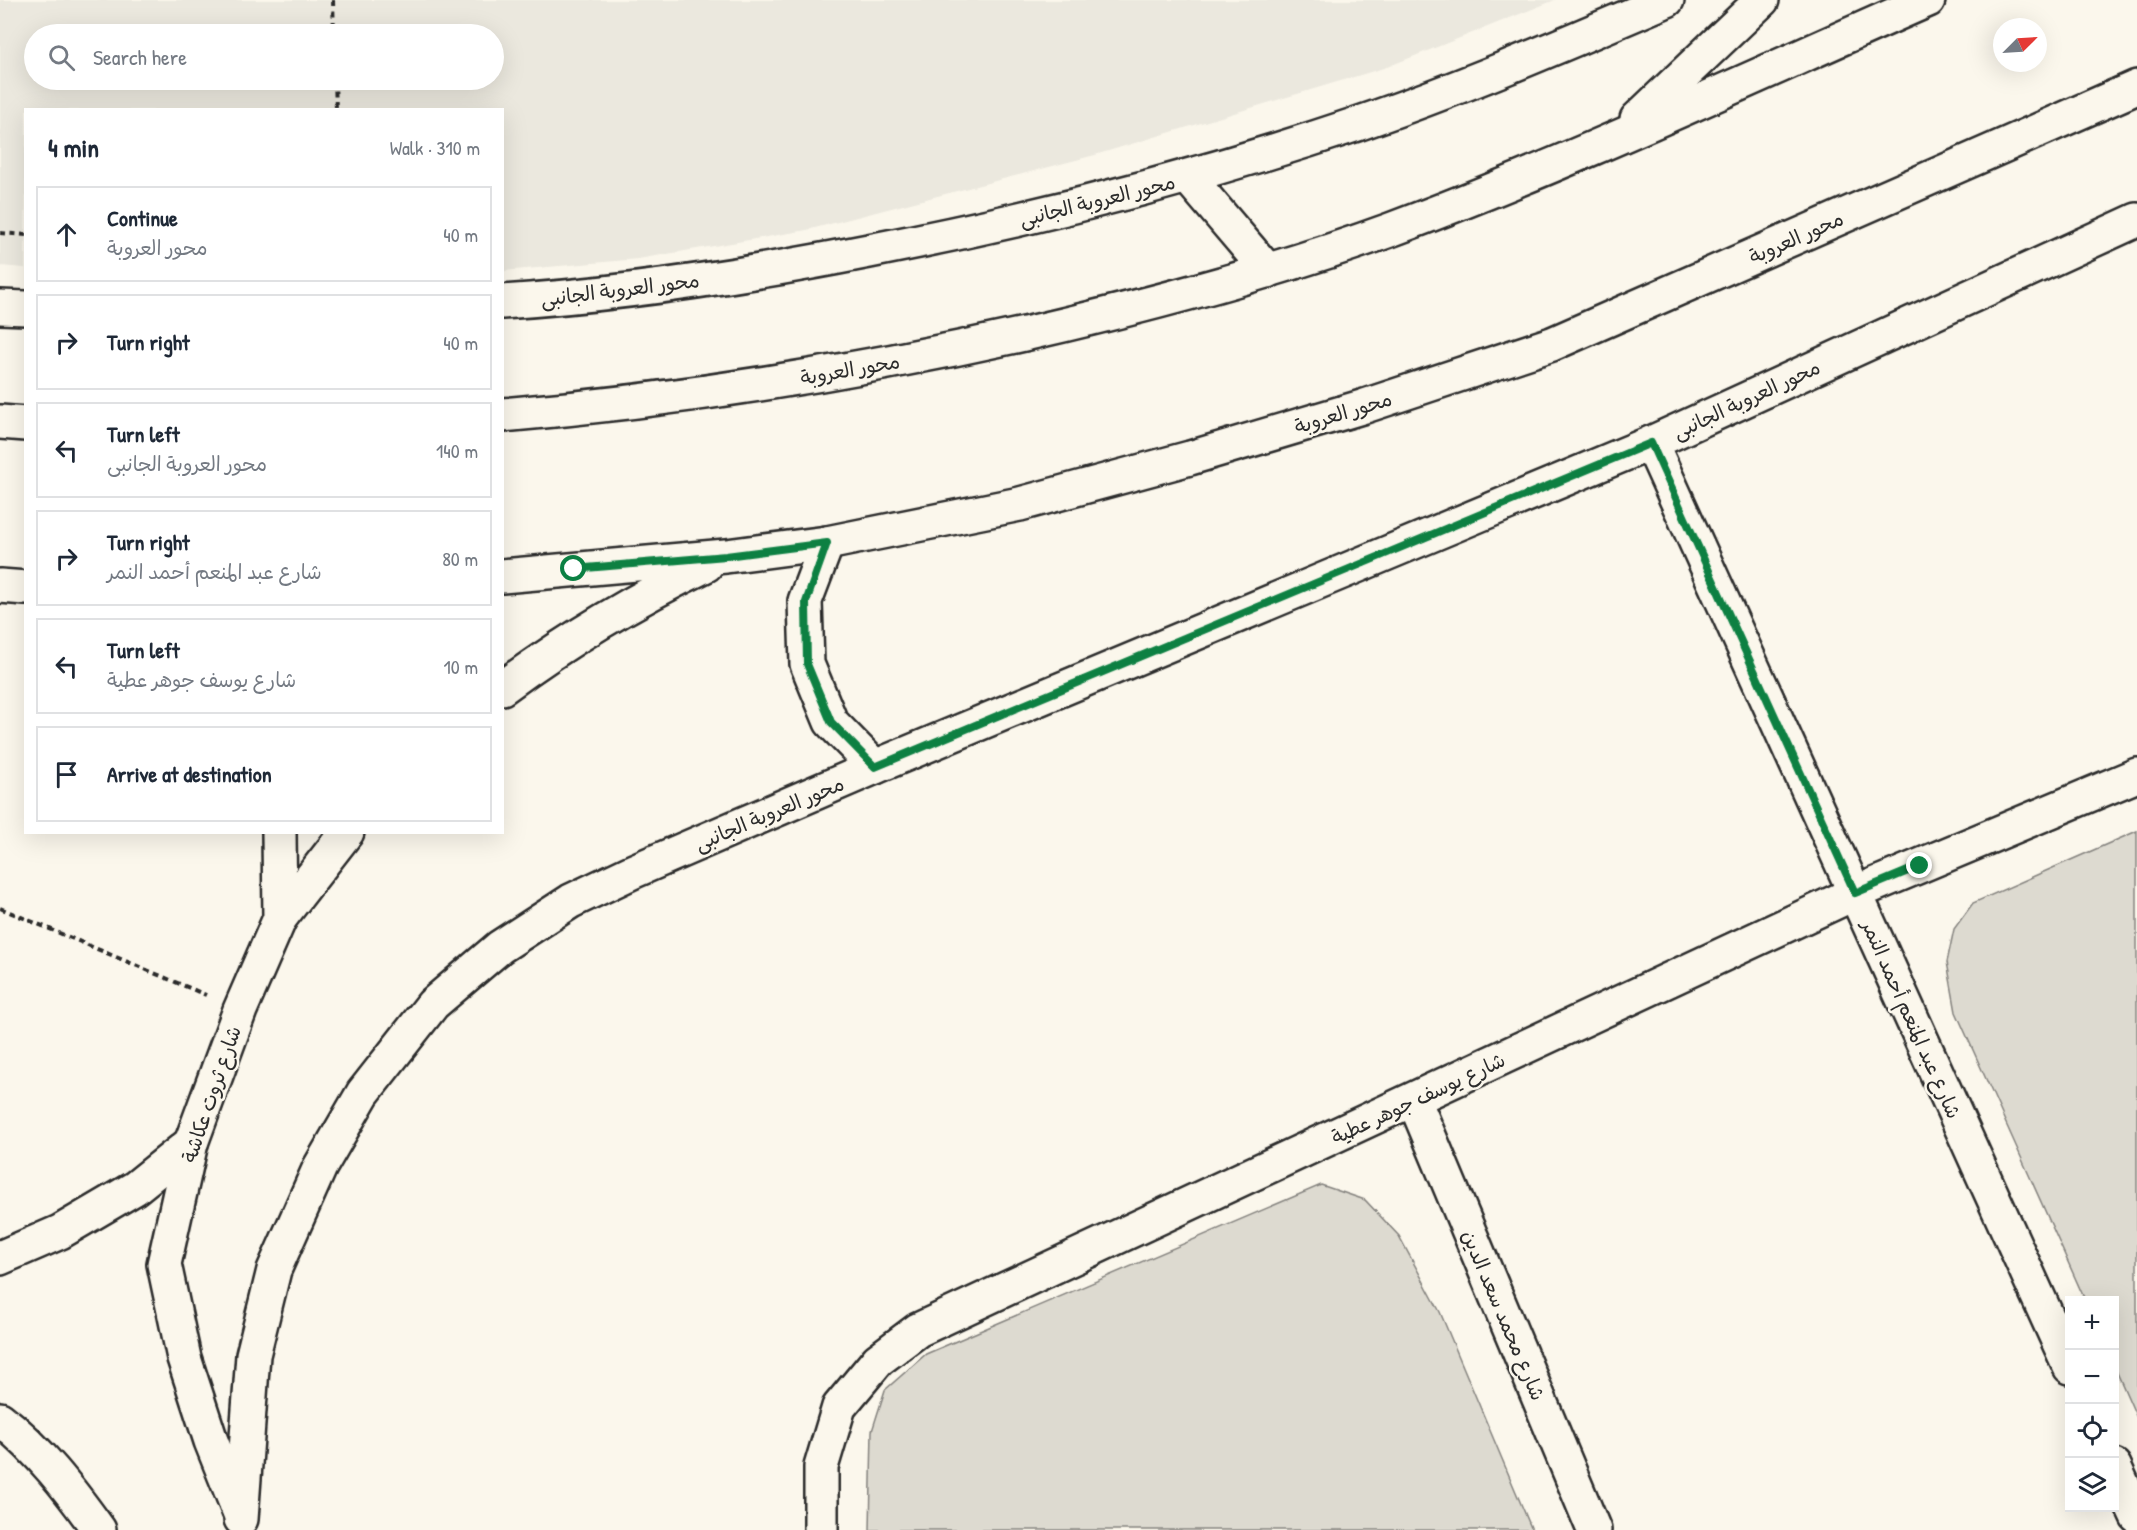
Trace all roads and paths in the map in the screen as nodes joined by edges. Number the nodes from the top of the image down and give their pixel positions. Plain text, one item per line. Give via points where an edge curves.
1 (333, 0) edge
2 (1667, 0) edge
3 (1762, 0) edge
4 (1928, 0) edge
5 (334, 24) edge
6 (2137, 87) edge
7 (335, 90) edge
8 (336, 108) edge
9 (1620, 134) junction
10 (1188, 177) junction
11 (2137, 220) edge
12 (0, 233) edge
13 (24, 235) edge
14 (1268, 271) junction
15 (504, 302) edge
16 (0, 307) edge
17 (24, 308) edge
18 (504, 415) edge
19 (0, 422) edge
20 (24, 424) edge
21 (1651, 443) junction
22 (827, 543) junction
23 (726, 556) junction
24 (504, 576) edge
25 (0, 586) edge
26 (24, 588) edge
27 (504, 687) edge
28 (875, 767) junction
29 (2137, 775) edge
30 (279, 834) edge
31 (345, 834) edge
32 (1855, 893) junction
33 (0, 908) edge
34 (280, 918) junction
35 (240, 1010) junction
36 (1413, 1100) junction
37 (191, 1143) junction
38 (0, 1258) edge
39 (2065, 1356) edge
40 (0, 1419) edge
41 (2119, 1475) edge
42 (2137, 1516) edge
43 (244, 1524) edge
44 (99, 1530) edge
45 (820, 1530) edge
46 (1594, 1530) edge

1 - 5 path
2 - 10 street, محور العروبة الجانبى via 1524,61 1358,123
3 - 9 street
4 - 9 street, محور العروبة
6 - 22 street, محور العروبة via 1552,344 1190,458 1020,504
7 - 8 path
9 - 14 street, محور العروبة via 1505,185
10 - 14 street
10 - 15 street, محور العروبة الجانبى via 983,229 774,270 563,298
11 - 21 street, محور العروبة الجانبى
12 - 13 path
14 - 18 street, محور العروبة via 1099,317 928,355 756,386
16 - 17 street
19 - 20 street
21 - 28 street, محور العروبة الجانبى
21 - 32 street, شارع عبد المنعم أحمد النمر
22 - 23 street, محور العروبة
22 - 28 street via 806,602 807,664 831,722
23 - 24 street, محور العروبة
23 - 27 street via 639,598 556,648
25 - 26 street
28 - 43 street, محور العروبة الجانبى via 571,902 500,947 433,1004 358,1102 320,1167 274,1270 253,1355
29 - 32 street, شارع يوسف جوهر عطية
30 - 34 street, شارع ثروت عكاشة
31 - 34 street
32 - 36 street, شارع يوسف جوهر عطية
32 - 39 street, شارع عبد المنعم أحمد النمر
33 - 35 path
34 - 35 street, شارع ثروت عكاشة
35 - 37 street, شارع ثروت عكاشة
36 - 45 street, شارع يوسف جوهر عطية via 918,1330 878,1360 839,1407 821,1467
36 - 46 street, شارع محمد سعد الدين
37 - 38 street via 135,1188 60,1232
37 - 43 street, شارع ثروت عكاشة via 164,1264 184,1359
40 - 44 street via 17,1432
41 - 42 street

